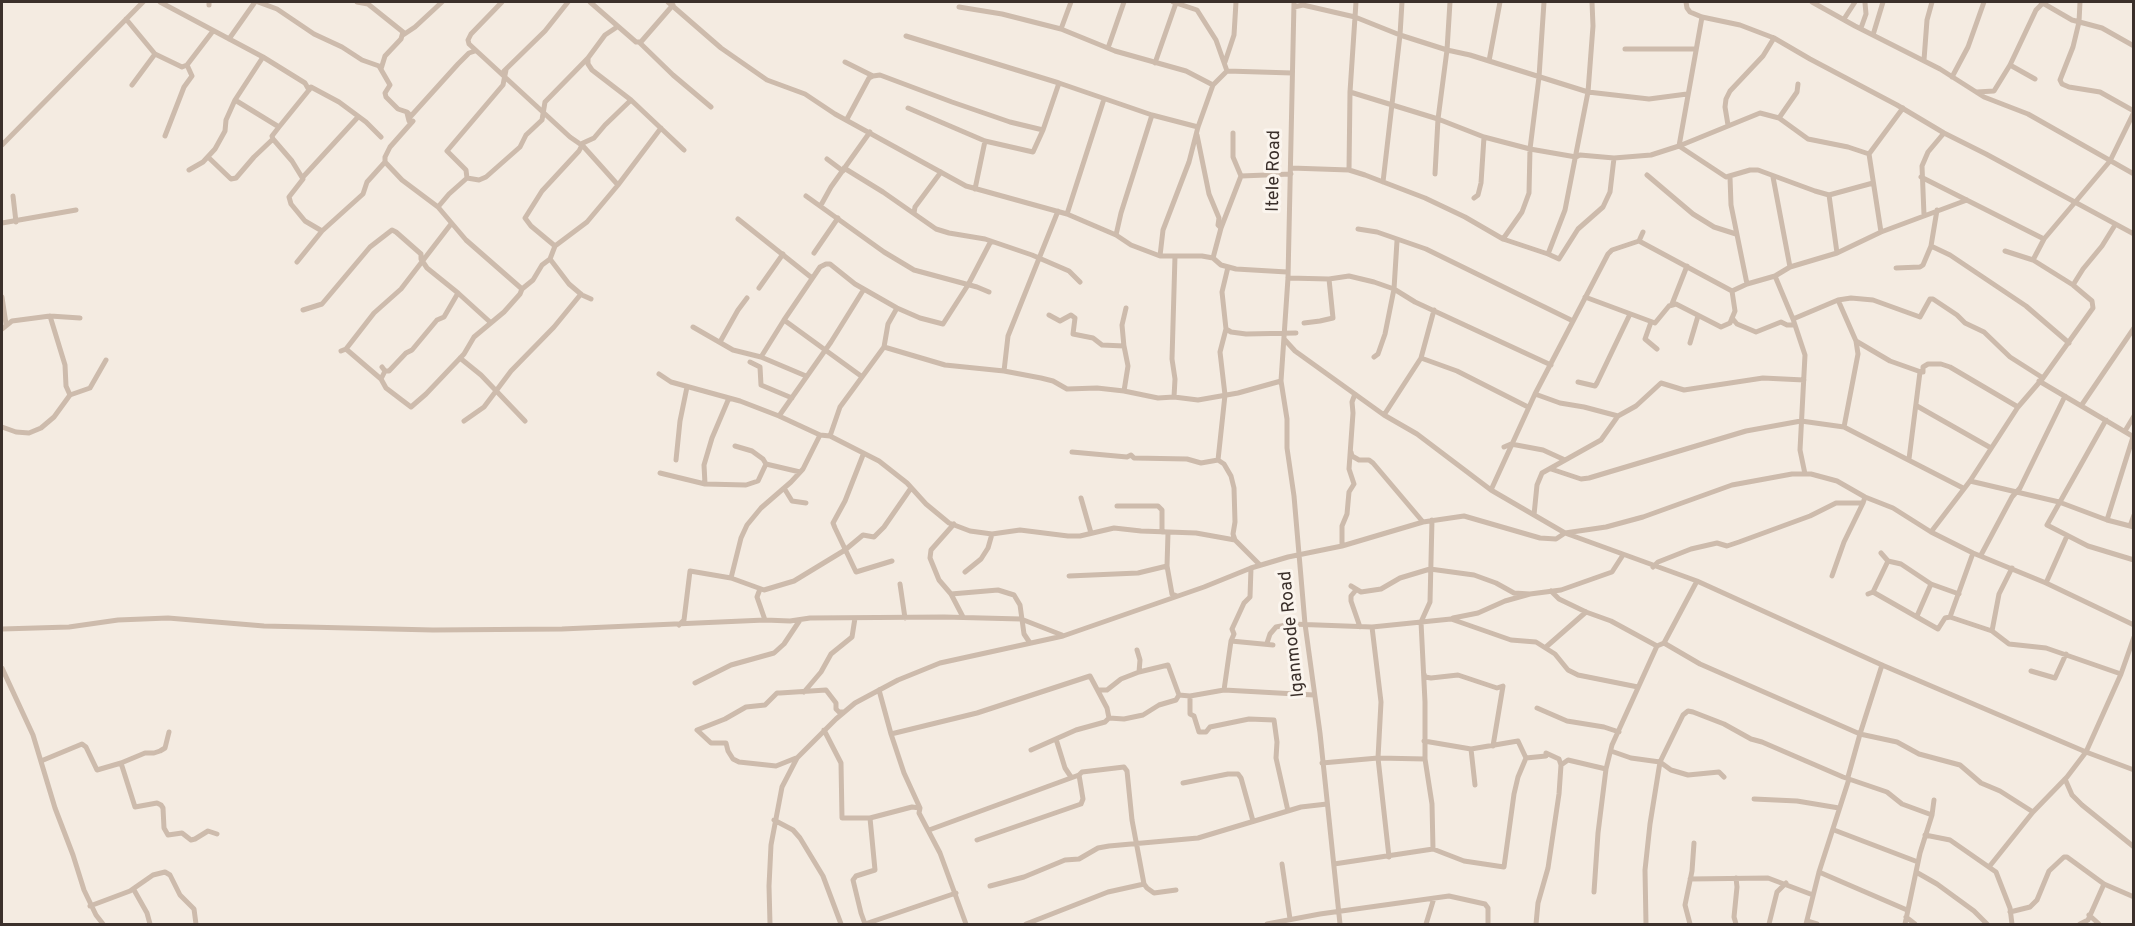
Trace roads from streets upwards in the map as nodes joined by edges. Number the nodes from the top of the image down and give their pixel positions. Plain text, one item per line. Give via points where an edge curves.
1 (143, 2) edge
2 (160, 2) edge
3 (256, 2) edge
4 (357, 2) edge
5 (442, 2) edge
6 (502, 2) edge
7 (568, 2) edge
8 (590, 2) edge
9 (1071, 2) edge
10 (1124, 2) edge
11 (1174, 2) edge
12 (1236, 2) edge
13 (1356, 2) edge
14 (1402, 2) edge
15 (1450, 2) edge
16 (1500, 2) edge
17 (1544, 2) edge
18 (1592, 2) edge
19 (1686, 2) edge
20 (1812, 2) edge
21 (1856, 2) edge
22 (1883, 2) edge
23 (1932, 2) edge
24 (1984, 2) edge
25 (2042, 2) edge
26 (2080, 2) edge
27 (369, 3) edge
28 (1294, 3) edge
29 (1865, 3) dead end
30 (1190, 4) edge
31 (672, 5) edge
32 (959, 7) dead end
33 (1355, 17) junction
34 (1702, 17) junction
35 (126, 19) junction
36 (1844, 20) junction
37 (2079, 22) junction
38 (617, 27) junction
39 (1861, 28) junction
40 (1061, 29) junction
41 (213, 31) junction
42 (1873, 34) junction
43 (403, 35) junction
44 (1400, 35) junction
45 (906, 36) dead end
46 (1774, 38) junction
47 (229, 39) junction
48 (640, 43) junction
49 (2133, 46) edge
50 (1108, 48) junction
51 (1625, 49) dead end
52 (1695, 49) junction
53 (1447, 50) junction
54 (475, 51) junction
55 (155, 54) junction
56 (263, 57) junction
57 (588, 58) junction
58 (1923, 60) junction
59 (1490, 61) junction
60 (845, 62) dead end
61 (1225, 62) junction
62 (1155, 63) junction
63 (187, 65) junction
64 (2010, 65) junction
65 (381, 69) junction
66 (1227, 71) junction
67 (504, 73) junction
68 (1292, 73) junction
69 (873, 75) junction
70 (1952, 76) junction
71 (1539, 77) junction
72 (2035, 79) dead end
73 (1059, 83) junction
74 (1798, 84) dead end
75 (132, 85) dead end
76 (1213, 85) junction
77 (309, 90) junction
78 (1994, 91) junction
79 (1350, 92) junction
80 (1588, 92) junction
81 (1977, 92) junction
82 (1687, 94) junction
83 (1104, 99) junction
84 (235, 100) junction
85 (631, 100) junction
86 (2000, 103) junction
87 (1393, 106) junction
88 (711, 107) dead end
89 (908, 108) dead end
90 (1903, 108) junction
91 (407, 112) junction
92 (2133, 112) edge
93 (544, 113) junction
94 (1152, 115) junction
95 (358, 117) junction
96 (847, 118) junction
97 (1779, 118) junction
98 (1438, 119) junction
99 (1728, 125) junction
100 (279, 127) junction
101 (661, 128) junction
102 (1043, 130) junction
103 (1197, 130) junction
104 (870, 132) junction
105 (1233, 133) dead end
106 (1944, 133) junction
107 (165, 136) dead end
108 (381, 137) dead end
109 (1484, 137) junction
110 (273, 139) junction
111 (985, 141) junction
112 (582, 145) junction
113 (2, 146) edge
114 (1679, 146) junction
115 (1530, 149) junction
116 (684, 150) dead end
117 (1869, 154) junction
118 (208, 157) junction
119 (1576, 157) junction
120 (1614, 158) junction
121 (827, 159) dead end
122 (2110, 161) junction
123 (385, 162) junction
124 (189, 170) dead end
125 (843, 170) junction
126 (1348, 170) junction
127 (1291, 171) junction
128 (941, 172) junction
129 (1435, 174) dead end
130 (2133, 174) edge
131 (1647, 175) dead end
132 (1241, 176) junction
133 (303, 177) junction
134 (1730, 177) junction
135 (1773, 177) junction
136 (1921, 177) junction
137 (467, 178) junction
138 (1383, 182) junction
139 (1873, 183) junction
140 (618, 185) junction
141 (975, 189) junction
142 (1829, 195) junction
143 (13, 196) dead end
144 (806, 196) dead end
145 (1474, 198) dead end
146 (1967, 200) junction
147 (2076, 204) junction
148 (820, 205) junction
149 (438, 207) junction
150 (76, 210) dead end
151 (913, 210) junction
152 (1937, 210) junction
153 (1058, 211) junction
154 (1067, 213) junction
155 (1924, 215) junction
156 (838, 218) junction
157 (738, 219) dead end
158 (16, 222) junction
159 (2, 224) edge
160 (451, 224) junction
161 (2115, 225) junction
162 (1221, 228) junction
163 (1358, 229) dead end
164 (322, 231) junction
165 (1643, 232) dead end
166 (1881, 232) junction
167 (1736, 234) junction
168 (2133, 234) edge
169 (1116, 235) junction
170 (1503, 239) junction
171 (2044, 239) junction
172 (991, 241) junction
173 (1397, 241) junction
174 (1639, 241) junction
175 (555, 246) junction
176 (1931, 246) junction
177 (2005, 251) dead end
178 (814, 253) dead end
179 (1837, 253) junction
180 (783, 254) junction
181 (1548, 254) junction
182 (1160, 256) junction
183 (1175, 256) junction
184 (1213, 258) junction
185 (550, 259) junction
186 (1039, 259) junction
187 (2033, 260) junction
188 (422, 261) junction
189 (297, 262) dead end
190 (1687, 266) junction
191 (1228, 267) junction
192 (1790, 267) junction
193 (1896, 268) dead end
194 (1288, 275) junction
195 (1775, 276) junction
196 (812, 278) junction
197 (1329, 279) junction
198 (1080, 282) dead end
199 (1747, 284) junction
200 (968, 285) junction
201 (2073, 285) junction
202 (759, 288) dead end
203 (522, 289) junction
204 (864, 289) junction
205 (1394, 289) junction
206 (1732, 291) junction
207 (989, 292) dead end
208 (458, 293) junction
209 (581, 294) junction
210 (2, 297) edge
211 (1585, 297) junction
212 (747, 298) dead end
213 (591, 299) dead end
214 (1838, 300) junction
215 (1672, 304) junction
216 (897, 308) junction
217 (1126, 308) dead end
218 (303, 310) dead end
219 (1434, 310) junction
220 (1630, 314) junction
221 (1050, 315) dead end
222 (50, 316) junction
223 (1698, 316) junction
224 (80, 318) dead end
225 (1732, 318) junction
226 (784, 320) junction
227 (1573, 321) junction
228 (490, 322) junction
229 (1304, 322) dead end
230 (1651, 322) junction
231 (1794, 322) junction
232 (4, 327) edge
233 (693, 327) dead end
234 (2133, 328) edge
235 (1226, 329) junction
236 (1284, 333) junction
237 (1296, 333) dead end
238 (1285, 340) junction
239 (1856, 341) junction
240 (720, 342) junction
241 (1690, 343) dead end
242 (2069, 343) junction
243 (1124, 346) junction
244 (884, 347) junction
245 (1658, 349) dead end
246 (1868, 349) junction
247 (824, 350) junction
248 (1285, 350) junction
249 (1295, 351) junction
250 (1858, 354) junction
251 (761, 357) junction
252 (1374, 357) dead end
253 (460, 358) junction
254 (1421, 358) junction
255 (106, 360) dead end
256 (750, 362) dead end
257 (1551, 365) junction
258 (1004, 371) junction
259 (1923, 372) junction
260 (659, 374) dead end
261 (806, 376) junction
262 (861, 376) junction
263 (381, 379) junction
264 (2041, 379) junction
265 (1804, 380) junction
266 (1281, 381) junction
267 (1578, 382) dead end
268 (687, 387) junction
269 (1124, 391) junction
270 (496, 392) junction
271 (1355, 394) junction
272 (1535, 394) junction
273 (70, 395) junction
274 (1224, 395) junction
275 (2065, 396) junction
276 (1174, 397) junction
277 (729, 398) junction
278 (792, 398) junction
279 (1917, 406) junction
280 (2081, 406) junction
281 (1528, 407) junction
282 (2019, 407) junction
283 (1384, 415) junction
284 (779, 416) junction
285 (1618, 416) junction
286 (2133, 416) edge
287 (2106, 420) junction
288 (464, 421) dead end
289 (525, 421) dead end
290 (1801, 421) junction
291 (2, 427) edge
292 (1844, 427) junction
293 (2125, 431) junction
294 (820, 435) junction
295 (830, 436) junction
296 (2133, 437) edge
297 (1511, 444) junction
298 (735, 446) dead end
299 (1504, 447) dead end
300 (1991, 448) junction
301 (1350, 451) junction
302 (1072, 452) dead end
303 (863, 454) junction
304 (1909, 459) junction
305 (676, 460) dead end
306 (1218, 460) junction
307 (1565, 460) junction
308 (766, 464) junction
309 (1551, 469) junction
310 (800, 472) junction
311 (660, 473) dead end
312 (1805, 474) junction
313 (1970, 481) junction
314 (705, 484) junction
315 (784, 488) junction
316 (911, 488) junction
317 (1963, 488) junction
318 (1491, 490) junction
319 (2015, 492) junction
320 (1081, 498) dead end
321 (1864, 500) junction
322 (2059, 502) junction
323 (806, 503) dead end
324 (1117, 506) dead end
325 (1534, 515) junction
326 (2133, 515) edge
327 (1432, 520) junction
328 (2107, 520) junction
329 (1423, 522) junction
330 (954, 524) junction
331 (2132, 526) edge
332 (1165, 532) junction
333 (1931, 532) junction
334 (1092, 533) junction
335 (1565, 533) junction
336 (992, 534) junction
337 (2067, 536) junction
338 (1232, 537) junction
339 (1342, 546) junction
340 (845, 550) junction
341 (1881, 552) dead end
342 (1972, 553) junction
343 (1300, 555) junction
344 (1623, 555) junction
345 (1981, 555) junction
346 (2133, 560) edge
347 (892, 561) dead end
348 (1888, 561) junction
349 (1260, 565) junction
350 (1167, 566) junction
351 (1653, 567) junction
352 (1251, 568) junction
353 (2012, 568) junction
354 (1430, 569) junction
355 (965, 572) dead end
356 (1069, 576) dead end
357 (1832, 576) dead end
358 (731, 578) junction
359 (1697, 581) junction
360 (2046, 583) junction
361 (900, 584) dead end
362 (1932, 584) junction
363 (760, 589) junction
364 (1551, 591) junction
365 (951, 594) junction
366 (1530, 594) junction
367 (1959, 594) junction
368 (1177, 596) junction
369 (1429, 606) junction
370 (1586, 612) junction
371 (1917, 616) junction
372 (963, 617) junction
373 (1019, 617) junction
374 (1950, 617) junction
375 (855, 618) junction
376 (905, 618) junction
377 (1451, 619) junction
378 (765, 620) junction
379 (800, 620) junction
380 (1434, 620) junction
381 (1421, 622) junction
382 (1305, 624) junction
383 (2133, 625) edge
384 (679, 626) junction
385 (1360, 627) junction
386 (1372, 627) junction
387 (2, 629) edge
388 (1232, 629) junction
389 (1223, 630) dead end
390 (1992, 631) junction
391 (1063, 636) junction
392 (2133, 637) edge
393 (1230, 641) junction
394 (1030, 643) junction
395 (1664, 643) junction
396 (1657, 646) junction
397 (1546, 647) junction
398 (1137, 650) dead end
399 (2066, 654) junction
400 (1882, 665) junction
401 (2, 668) edge
402 (2031, 671) dead end
403 (1139, 672) junction
404 (1424, 674) junction
405 (2121, 674) junction
406 (7, 682) junction
407 (695, 683) dead end
408 (810, 683) junction
409 (2, 687) edge
410 (1638, 687) junction
411 (815, 690) junction
412 (1098, 690) junction
413 (1224, 690) junction
414 (804, 692) junction
415 (1179, 695) junction
416 (1314, 695) junction
417 (1957, 695) dead end
418 (1190, 696) junction
419 (1537, 708) dead end
420 (844, 712) junction
421 (1109, 717) junction
422 (823, 731) junction
423 (169, 732) dead end
424 (1619, 732) junction
425 (891, 734) junction
426 (1860, 734) junction
427 (1056, 739) junction
428 (1424, 741) junction
429 (1493, 746) junction
430 (1471, 749) junction
431 (1031, 750) dead end
432 (1611, 751) junction
433 (2085, 752) junction
434 (797, 758) junction
435 (1378, 758) junction
436 (1526, 758) junction
437 (1425, 759) junction
438 (41, 760) junction
439 (1560, 762) junction
440 (1660, 762) junction
441 (121, 763) junction
442 (1322, 763) junction
443 (1606, 769) junction
444 (2133, 770) edge
445 (1079, 775) junction
446 (1071, 777) junction
447 (1724, 777) dead end
448 (1849, 779) junction
449 (2065, 779) junction
450 (1183, 783) dead end
451 (1475, 785) dead end
452 (1754, 799) dead end
453 (1934, 800) dead end
454 (1327, 804) junction
455 (920, 808) junction
456 (1839, 808) junction
457 (1288, 811) junction
458 (2033, 812) junction
459 (1932, 815) junction
460 (870, 819) junction
461 (774, 820) junction
462 (1253, 821) junction
463 (929, 830) junction
464 (1834, 830) junction
465 (217, 834) dead end
466 (1925, 835) junction
467 (977, 840) dead end
468 (1137, 843) junction
469 (1694, 843) dead end
470 (2133, 847) edge
471 (1433, 849) junction
472 (1389, 857) junction
473 (1918, 862) junction
474 (1282, 864) dead end
475 (1334, 864) junction
476 (1989, 867) junction
477 (1819, 872) junction
478 (1916, 872) junction
479 (1736, 878) junction
480 (1690, 879) junction
481 (1786, 883) junction
482 (1144, 884) junction
483 (2104, 884) junction
484 (990, 886) dead end
485 (134, 890) junction
486 (1176, 890) dead end
487 (1594, 892) dead end
488 (956, 893) junction
489 (1813, 895) junction
490 (2133, 897) edge
491 (1434, 898) junction
492 (90, 906) junction
493 (1907, 910) junction
494 (1339, 912) junction
495 (2010, 912) junction
496 (2089, 915) junction
497 (1906, 917) junction
498 (1290, 919) junction
499 (1807, 922) edge
500 (103, 924) edge
501 (150, 924) edge
502 (196, 924) edge
503 (770, 924) edge
504 (841, 924) edge
505 (865, 924) edge
506 (966, 924) edge
507 (1026, 924) edge
508 (1267, 924) edge
509 (1340, 924) edge
510 (1426, 924) edge
511 (1488, 924) edge
512 (1536, 924) edge
513 (1646, 924) edge
514 (1689, 924) edge
515 (1736, 924) edge
516 (1769, 924) edge
517 (1817, 924) edge
518 (1905, 924) edge
519 (1914, 924) edge
520 (1987, 924) edge
521 (2012, 924) edge
522 (2080, 924) edge
523 (2098, 924) edge

1 - 35 street
2 - 41 street
3 - 47 street
3 - 65 street via 277,9 314,34
4 - 27 street
5 - 43 street
6 - 54 street via 471,34 468,42
7 - 67 street
8 - 38 street
9 - 40 street
10 - 50 street
11 - 30 street
11 - 62 street
12 - 61 street via 1234,35
13 - 33 street
14 - 44 street
15 - 53 street
16 - 59 street
17 - 71 street
18 - 80 street
19 - 34 street via 1690,12
20 - 36 street
21 - 36 street
22 - 42 street
23 - 58 street
24 - 70 street via 1971,40
25 - 37 street
25 - 64 street
26 - 37 street
27 - 43 street
28 - 33 street
28 - 68 street, Itele Road
29 - 39 street
30 - 61 street via 1216,40
31 - 48 street
31 - 96 street via 721,48 767,80 802,92
32 - 40 street
33 - 44 street
33 - 79 street
34 - 46 street
34 - 52 street
35 - 55 street
35 - 113 street
36 - 39 street
37 - 49 street via 2103,28
37 - 92 street via 2062,84 2100,92
38 - 48 street
38 - 57 street via 605,35
39 - 42 street
40 - 50 street
41 - 47 street
41 - 63 street
42 - 58 street
43 - 65 street via 385,57
44 - 53 street
44 - 87 street
45 - 73 street
46 - 90 street
46 - 99 street via 1763,56 1730,91 1725,107
47 - 56 street
48 - 88 street
50 - 62 street
51 - 52 street
52 - 82 street
53 - 59 street
53 - 98 street
54 - 67 street
54 - 91 street via 458,64 414,114
55 - 63 street via 178,66
55 - 75 street
56 - 77 street
56 - 84 street
57 - 85 street via 592,70
57 - 93 street via 545,102
58 - 70 street
59 - 71 street
60 - 69 street
61 - 66 street
62 - 76 street via 1186,71
63 - 107 street via 192,76
64 - 72 street
64 - 78 street
65 - 91 street via 390,85 386,97
66 - 68 street
66 - 76 street
67 - 93 street
67 - 137 street via 503,85 447,151 466,170
68 - 127 street, Itele Road
69 - 96 street
69 - 102 street
70 - 81 street
71 - 80 street
71 - 115 street
73 - 83 street
73 - 102 street
74 - 97 street via 1797,92
76 - 103 street
77 - 95 street via 311,87 339,102
77 - 100 street
78 - 81 street
78 - 86 street
79 - 87 street
79 - 126 street
80 - 82 street via 1649,99
80 - 119 street
81 - 86 street
82 - 114 street
83 - 94 street
83 - 154 street
84 - 100 street
84 - 118 street via 225,131
85 - 101 street
85 - 112 street
86 - 122 street via 2028,114
87 - 98 street
87 - 138 street
89 - 111 street
90 - 106 street
90 - 117 street
91 - 123 street via 413,121 389,149
92 - 122 street
93 - 112 street
93 - 137 street via 520,147 486,177
94 - 103 street
94 - 169 street
95 - 108 street
95 - 133 street
96 - 104 street
97 - 99 street via 1760,112
97 - 117 street via 1808,139
98 - 109 street
98 - 129 street
99 - 114 street
100 - 110 street
101 - 116 street
101 - 140 street
102 - 111 street via 1033,152
103 - 162 street via 1209,194
103 - 182 street via 1164,230
104 - 125 street
104 - 128 street
105 - 132 street via 1233,157
106 - 136 street via 1928,152
106 - 147 street
109 - 115 street
109 - 145 street via 1480,183
110 - 118 street via 235,179
110 - 133 street
111 - 141 street
112 - 140 street
112 - 175 street via 542,191 525,218
114 - 120 street via 1651,155
114 - 134 street
115 - 119 street
115 - 170 street via 1527,201
117 - 139 street
118 - 124 street
119 - 120 street
119 - 181 street via 1565,210
120 - 181 street via 1610,192 1601,211 1578,229 1559,259
121 - 125 street
122 - 130 street
122 - 147 street
123 - 149 street
123 - 164 street via 367,182 363,194
125 - 148 street
125 - 151 street
126 - 127 street
126 - 138 street
127 - 132 street
127 - 194 street, Itele Road
128 - 141 street
128 - 151 street
131 - 167 street via 1693,214
132 - 162 street
133 - 164 street via 289,202 305,221
134 - 135 street via 1753,170
134 - 167 street
135 - 142 street
135 - 192 street
136 - 146 street
136 - 155 street
137 - 149 street
138 - 170 street via 1425,198
139 - 142 street
139 - 166 street
140 - 175 street via 587,222
141 - 153 street
142 - 179 street
143 - 158 street
144 - 148 street
146 - 152 street
146 - 171 street
147 - 161 street
147 - 171 street
148 - 156 street
149 - 160 street
150 - 158 street
151 - 172 street via 936,229
152 - 155 street
152 - 176 street
153 - 154 street
153 - 186 street
154 - 169 street
155 - 166 street
156 - 178 street
156 - 200 street via 914,270
157 - 180 street
158 - 159 street
160 - 188 street
160 - 203 street
161 - 168 street
161 - 201 street
162 - 184 street
163 - 173 street
164 - 189 street
165 - 174 street
166 - 179 street
167 - 199 street
169 - 182 street
170 - 181 street
171 - 187 street
172 - 186 street
172 - 200 street
173 - 205 street
173 - 227 street via 1426,249
174 - 190 street
174 - 211 street via 1608,254
175 - 185 street
176 - 193 street via 1922,267
176 - 242 street via 2026,306
177 - 187 street
179 - 192 street
180 - 196 street
180 - 202 street
182 - 183 street
183 - 184 street
183 - 276 street
184 - 191 street
185 - 203 street
185 - 209 street
186 - 198 street via 1069,271
186 - 258 street via 1008,336
187 - 201 street
188 - 208 street
188 - 218 street via 421,254 392,230 370,247 322,304
188 - 263 street via 343,350
190 - 206 street
190 - 215 street
191 - 194 street
191 - 235 street via 1221,292
192 - 195 street
194 - 197 street
194 - 236 street, Itele Road
195 - 199 street
195 - 231 street
196 - 204 street via 823,265 830,264
196 - 226 street
197 - 205 street via 1349,276
197 - 229 street via 1333,318
199 - 206 street
200 - 207 street
200 - 216 street via 944,324
201 - 242 street via 2092,301 2093,308
203 - 228 street via 507,309
204 - 216 street
204 - 247 street
205 - 219 street
205 - 252 street via 1385,334
206 - 225 street
208 - 228 street
208 - 263 street via 444,317 398,364 389,371 384,369
209 - 213 street
209 - 270 street
210 - 232 street
211 - 220 street
211 - 227 street
212 - 240 street
214 - 231 street
214 - 239 street
214 - 264 street via 1861,297 1920,317 1933,299 1965,324 1988,334 2010,357
215 - 223 street
215 - 230 street via 1657,322
216 - 244 street via 888,324
217 - 243 street via 1122,325
219 - 254 street
219 - 257 street
220 - 230 street
220 - 267 street via 1597,383 1594,386
221 - 243 street via 1060,321 1071,315 1075,318 1073,334 1093,338 1102,345
222 - 224 street
222 - 232 street via 12,321
222 - 273 street
223 - 225 street via 1721,327 1727,326
223 - 241 street
225 - 231 street via 1756,332 1781,322
226 - 247 street
226 - 251 street
227 - 257 street
228 - 253 street
230 - 245 street via 1645,339
231 - 265 street via 1805,355
233 - 240 street
234 - 280 street
235 - 236 street via 1246,334
235 - 274 street via 1220,357
236 - 237 street
236 - 238 street, Itele Road
238 - 248 street, Iganmode Road
238 - 249 street
239 - 246 street
239 - 250 street
240 - 251 street via 733,351
242 - 264 street
243 - 269 street via 1128,366
244 - 258 street via 945,365
244 - 262 street
246 - 250 street
246 - 259 street
247 - 261 street
247 - 262 street
248 - 249 street
248 - 266 street, Iganmode Road
249 - 271 street
250 - 292 street
251 - 261 street
253 - 263 street via 411,407 386,388
253 - 270 street
254 - 281 street via 1457,371
254 - 283 street
255 - 273 street via 90,388
256 - 278 street via 760,367 761,385
257 - 272 street
258 - 269 street via 1053,381 1067,389
259 - 279 street
259 - 282 street via 1928,364 1950,367
260 - 268 street
261 - 278 street
262 - 295 street via 837,413
264 - 275 street
264 - 282 street
265 - 285 street via 1763,378 1684,390 1661,383
265 - 290 street
266 - 274 street
266 - 343 street, Iganmode Road
268 - 277 street
268 - 305 street
269 - 276 street
270 - 288 street via 484,407
270 - 289 street
271 - 283 street
271 - 301 street
272 - 281 street
272 - 285 street
273 - 291 street via 41,428 28,433
274 - 276 street via 1198,400
274 - 306 street
275 - 280 street
275 - 319 street
277 - 284 street
277 - 314 street via 704,465
278 - 284 street
279 - 300 street
279 - 304 street
280 - 287 street
281 - 297 street
282 - 300 street
283 - 318 street via 1417,434
284 - 294 street
285 - 307 street via 1601,440
286 - 293 street
287 - 293 street
287 - 322 street
290 - 292 street
290 - 309 street via 1759,427 1589,478
290 - 312 street via 1800,450
292 - 304 street
293 - 296 street
294 - 295 street
294 - 310 street
295 - 303 street
296 - 328 street
297 - 299 street
297 - 307 street via 1548,451
297 - 318 street
298 - 308 street via 746,447
300 - 313 street
301 - 329 street via 1359,460 1373,463
301 - 339 street via 1349,469 1354,484 1342,526
302 - 306 street via 1201,463
303 - 316 street via 879,461
303 - 340 street via 833,523
304 - 317 street
306 - 338 street via 1233,481
307 - 309 street
308 - 310 street
308 - 314 street via 752,484
309 - 325 street via 1539,478
310 - 315 street
311 - 314 street
312 - 321 street via 1838,481
312 - 335 street via 1740,483 1643,517
313 - 317 street
313 - 319 street
315 - 323 street via 792,501
315 - 358 street via 747,525
316 - 330 street
316 - 340 street via 884,527 873,537 863,535
317 - 333 street
318 - 325 street
319 - 322 street
319 - 345 street
320 - 334 street
321 - 333 street via 1893,508
321 - 351 street via 1836,503 1764,535 1727,546 1717,543 1691,549
321 - 357 street
322 - 328 street
322 - 337 street via 2047,525
324 - 332 street via 1158,506
325 - 335 street
326 - 331 street
327 - 329 street
327 - 335 street via 1464,516 1540,537 1556,539
327 - 354 street
328 - 331 street
329 - 339 street
330 - 336 street
330 - 365 street via 930,556 939,580
332 - 334 street via 1114,528
332 - 338 street
332 - 350 street
333 - 342 street
334 - 336 street via 1068,536 1020,530
335 - 344 street
336 - 355 street via 981,559
337 - 346 street
337 - 360 street
338 - 349 street
339 - 343 street
340 - 347 street via 856,572
340 - 363 street via 794,581
341 - 348 street
342 - 345 street
342 - 367 street
343 - 349 street
343 - 382 street, Iganmode Road
344 - 351 street
344 - 364 street via 1612,572
345 - 353 street
348 - 362 street via 1901,564
348 - 371 street via 1870,593
349 - 352 street
350 - 356 street via 1138,573
350 - 368 street via 1173,594
351 - 359 street
352 - 368 street
352 - 388 street via 1250,597
353 - 360 street
353 - 390 street via 1999,594
354 - 366 street via 1474,575 1514,593
354 - 369 street
354 - 385 street via 1400,578 1381,589 1361,592 1353,588 1351,596
358 - 363 street
358 - 384 street via 690,571 684,620
359 - 395 street
359 - 400 street
360 - 383 street
361 - 376 street
362 - 367 street
362 - 371 street
363 - 378 street via 757,597
364 - 366 street
364 - 370 street
365 - 372 street
365 - 373 street via 1007,592 1018,599
366 - 377 street
367 - 374 street
368 - 391 street
369 - 380 street
369 - 381 street
370 - 396 street
370 - 397 street
371 - 374 street via 1938,629
372 - 373 street
372 - 376 street
373 - 391 street
373 - 394 street
374 - 390 street
375 - 376 street
375 - 379 street
375 - 408 street via 852,637 831,654
377 - 380 street
377 - 397 street via 1510,640 1532,640
378 - 379 street
378 - 384 street
379 - 407 street via 774,652 731,665
380 - 381 street
381 - 386 street
381 - 404 street
382 - 385 street
382 - 393 street via 1276,627 1269,634 1270,644
382 - 416 street, Iganmode Road
384 - 387 street via 433,630 264,626 168,618
385 - 386 street
386 - 435 street via 1381,702
388 - 389 street
388 - 393 street
390 - 399 street via 2009,644
391 - 394 street
392 - 405 street
393 - 413 street
394 - 420 street via 922,669
395 - 396 street
395 - 426 street via 1700,664
396 - 410 street
397 - 410 street via 1578,675
398 - 403 street
399 - 402 street via 2055,678
399 - 405 street
400 - 426 street
400 - 433 street
401 - 406 street
403 - 412 street via 1107,690
403 - 415 street via 1168,665
404 - 428 street
404 - 429 street via 1431,678 1458,675 1497,688 1503,686
405 - 433 street
406 - 409 street
406 - 438 street via 25,714
408 - 411 street
408 - 414 street
410 - 424 street
411 - 414 street
411 - 420 street via 826,690 836,709
412 - 421 street
412 - 425 street via 1090,676 977,713
413 - 416 street
413 - 418 street
414 - 434 street via 777,693 765,705 746,707 697,730 711,743 726,743 733,759 739,762 776,766
415 - 418 street
415 - 421 street via 1143,715
416 - 442 street, Iganmode Road
417 - 433 street
418 - 457 street via 1190,714 1199,732 1249,719 1274,720 1276,758
419 - 424 street via 1567,721
420 - 422 street
421 - 427 street via 1105,722
422 - 425 street via 879,690
422 - 434 street
422 - 460 street via 841,763 842,818
423 - 441 street via 165,748
424 - 432 street
425 - 455 street
426 - 448 street
426 - 458 street via 1897,742 1919,754 1960,765 1981,783
427 - 431 street
427 - 446 street
428 - 430 street
428 - 437 street
429 - 430 street
429 - 436 street via 1518,741
430 - 451 street
432 - 440 street
432 - 443 street
433 - 444 street
433 - 449 street
434 - 461 street via 782,787
435 - 437 street
435 - 442 street
435 - 472 street
436 - 439 street via 1546,753
436 - 471 street via 1515,785 1504,867 1464,861
437 - 471 street
438 - 441 street via 82,744 97,770
438 - 492 street
439 - 443 street via 1568,760
439 - 512 street via 1559,794
440 - 447 street via 1688,775 1719,772
440 - 448 street via 1683,715 1690,711
440 - 513 street via 1646,870
441 - 465 street via 135,807 157,803 161,806 168,835 182,833 195,840 208,831
442 - 454 street, Iganmode Road
443 - 487 street
445 - 446 street
445 - 467 street via 1081,804
445 - 468 street via 1126,768
446 - 463 street
448 - 456 street
448 - 459 street via 1887,792 1902,804
449 - 458 street
449 - 470 street via 2072,795
450 - 462 street via 1238,774
452 - 456 street
453 - 459 street
454 - 457 street
454 - 475 street, Iganmode Road
455 - 460 street
455 - 463 street
456 - 464 street
457 - 462 street
458 - 476 street
459 - 466 street
460 - 505 street via 875,870 853,880
461 - 503 street
461 - 504 street via 800,838 823,876
462 - 468 street via 1198,838
463 - 488 street
464 - 473 street
464 - 477 street
466 - 473 street
466 - 476 street via 1950,840
468 - 482 street
468 - 484 street via 1098,849 1079,860 1065,860
469 - 480 street
471 - 472 street
472 - 475 street
473 - 478 street
474 - 498 street
475 - 494 street, Iganmode Road
476 - 495 street via 1999,877
477 - 489 street
477 - 493 street
478 - 493 street
478 - 520 street
479 - 480 street
479 - 481 street via 1768,878
479 - 515 street
480 - 514 street via 1685,905
481 - 489 street
481 - 516 street via 1777,892
482 - 486 street via 1154,893
482 - 507 street via 1108,892
483 - 490 street
483 - 495 street via 2064,857 2049,872 2037,900 2030,907
483 - 496 street
485 - 492 street
485 - 501 street
485 - 502 street via 153,875 165,872 194,909
488 - 505 street
488 - 506 street
489 - 499 street
491 - 494 street
491 - 510 street
491 - 511 street via 1456,897 1485,904
492 - 500 street
493 - 497 street
494 - 498 street
494 - 509 street, Iganmode Road
495 - 521 street
496 - 522 street
496 - 523 street
497 - 518 street
497 - 519 street
498 - 508 street
499 - 517 street

